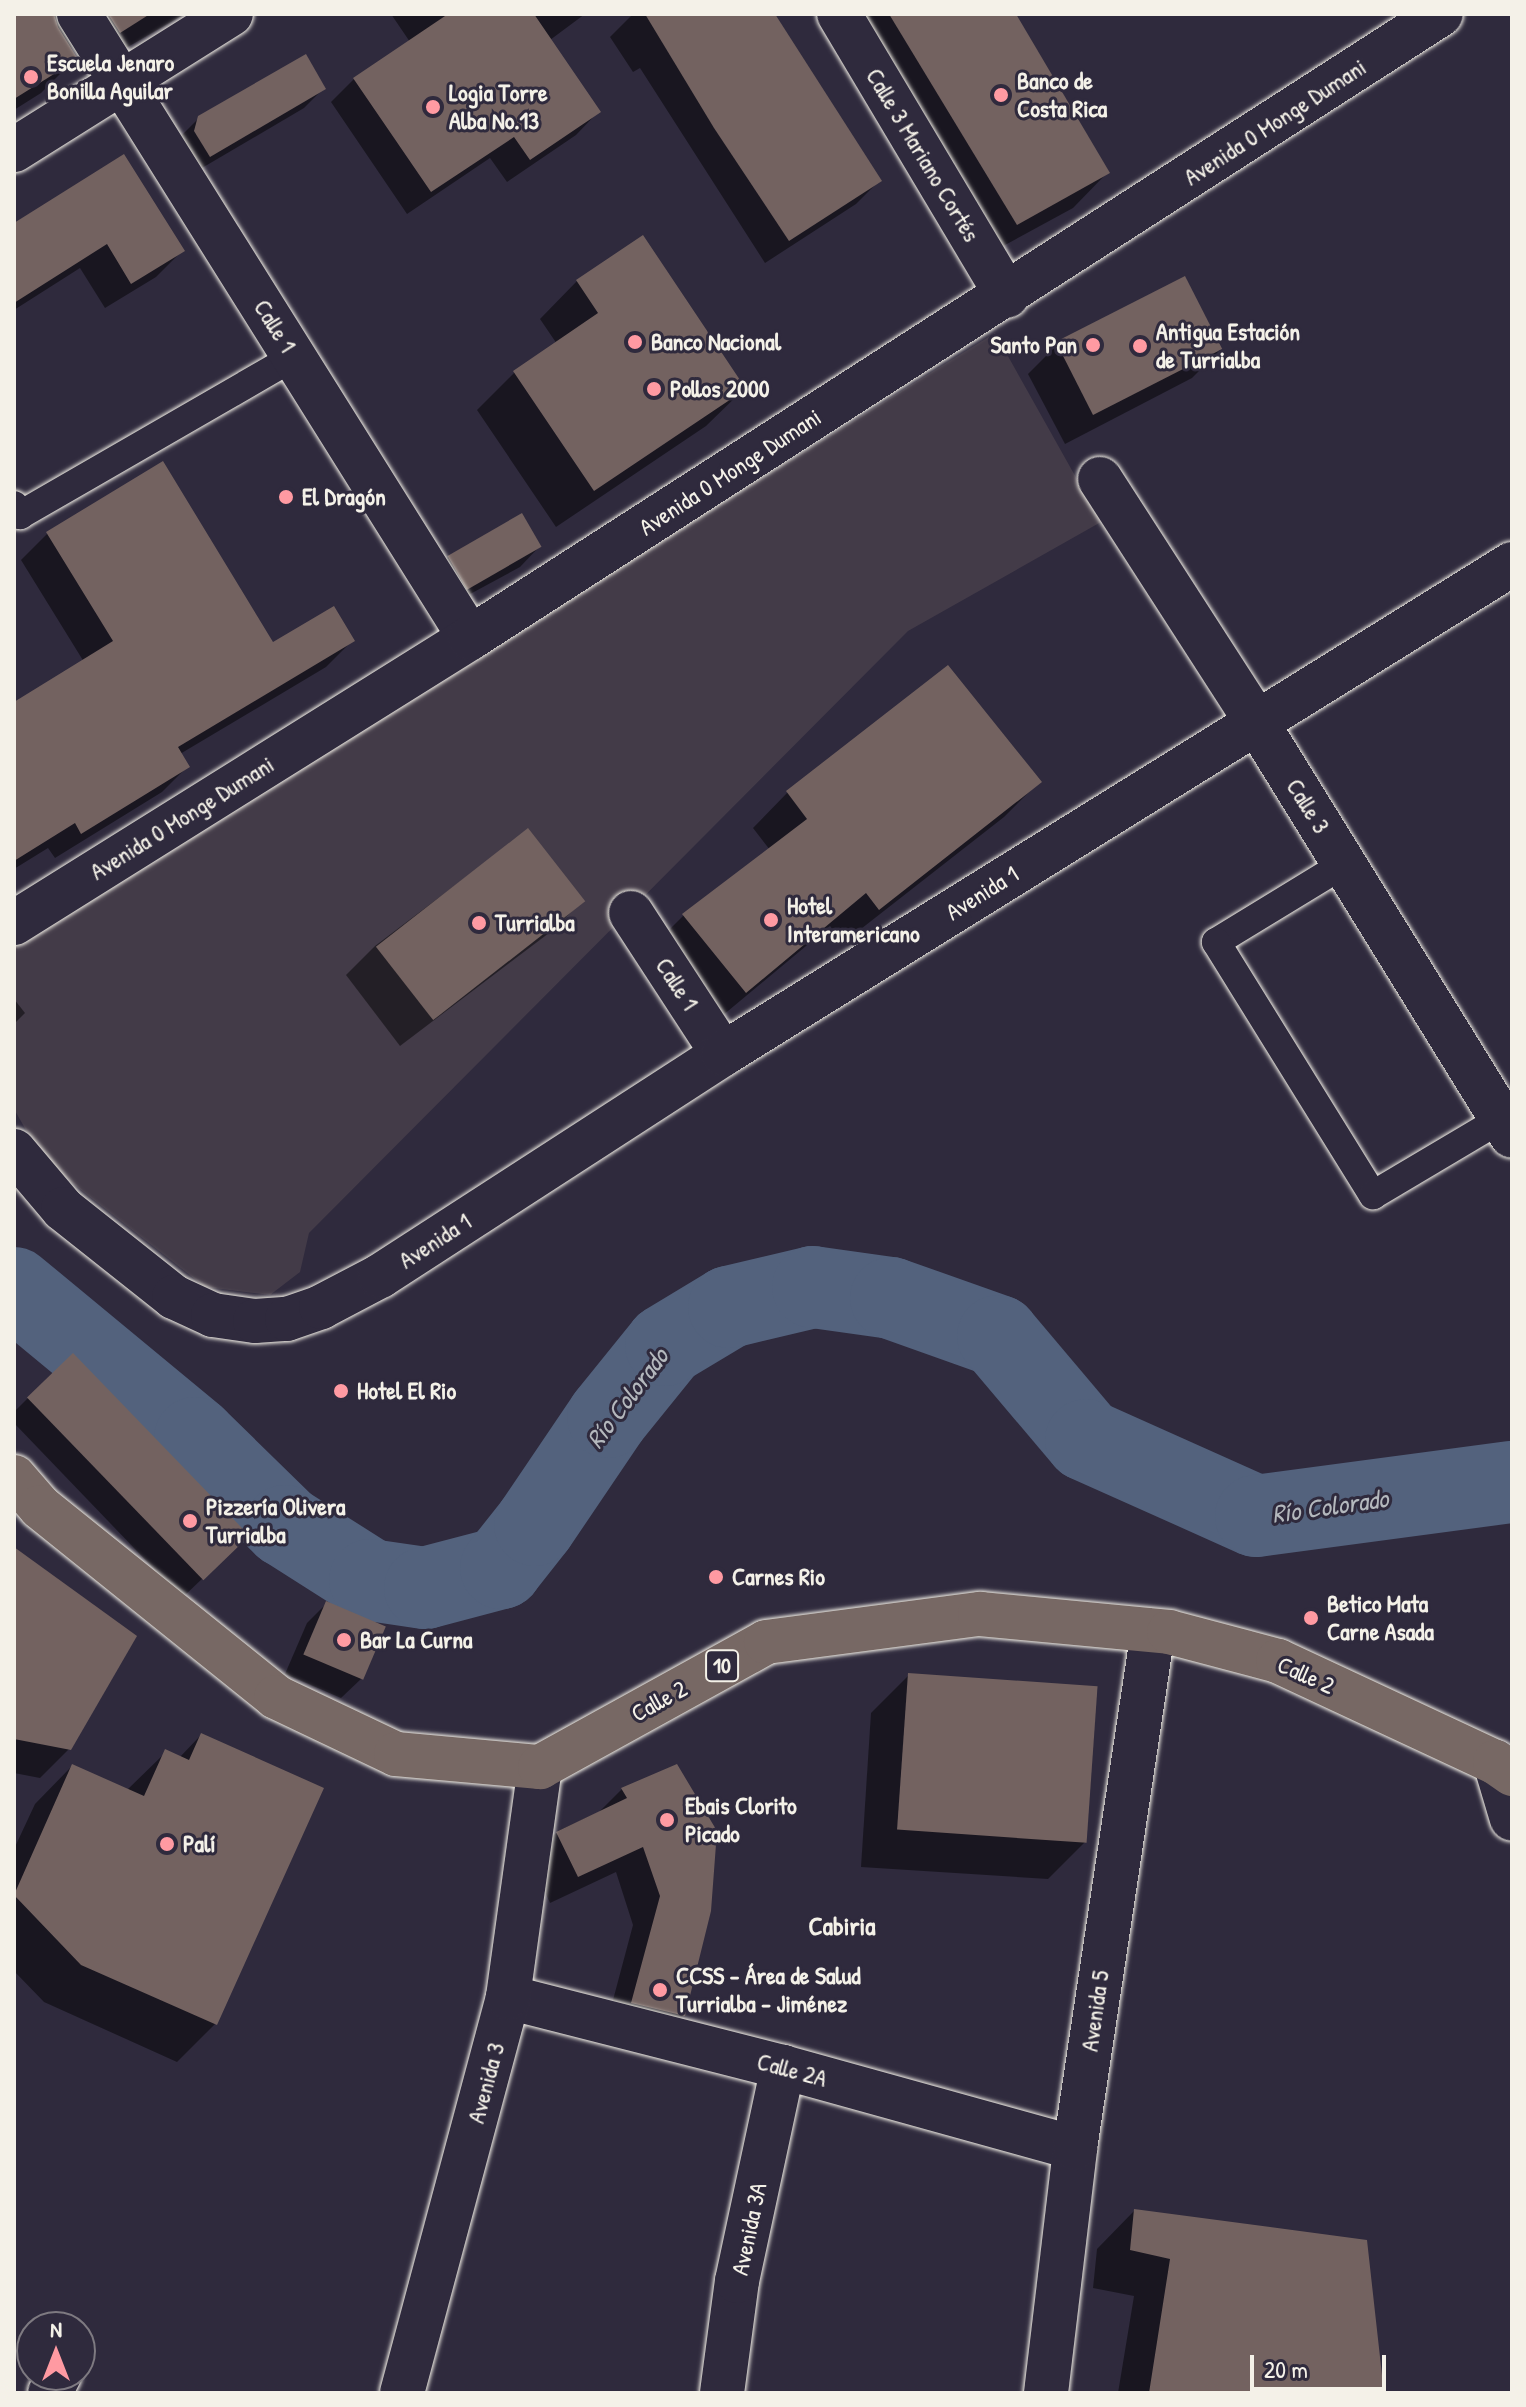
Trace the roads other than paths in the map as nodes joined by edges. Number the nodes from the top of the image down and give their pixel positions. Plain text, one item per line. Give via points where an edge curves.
1 (79, 14) edge
2 (231, 14) edge
3 (839, 14) edge
4 (1441, 14) edge
5 (122, 82) junction
6 (14, 150) edge
7 (1007, 296) junction
8 (294, 357) junction
9 (1100, 479) dead end
10 (14, 505) edge
11 (1512, 564) edge
12 (470, 638) junction
13 (1257, 723) junction
14 (1344, 864) junction
15 (631, 913) dead end
16 (14, 923) edge
17 (723, 1054) junction
18 (1507, 1127) edge
19 (14, 1151) edge
20 (14, 1477) edge
21 (1153, 1631) junction
22 (540, 1767) junction
23 (1504, 1768) edge
24 (1512, 1819) edge
25 (508, 1997) junction
26 (783, 2067) junction
27 (1075, 2148) junction
28 (402, 2393) edge
29 (722, 2393) edge
30 (1046, 2393) edge

1 - 5 street, Calle 1
2 - 5 street
3 - 7 street, Calle 3 Mariano Cortés
4 - 7 street, Avenida 0 Monge Dumani
5 - 6 street
5 - 8 street, Calle 1
7 - 12 street, Avenida 0 Monge Dumani
8 - 10 lane via 20,515
8 - 12 street, Calle 1
9 - 13 street, Calle 3
11 - 13 street, Avenida 1
12 - 16 street, Avenida 0 Monge Dumani
13 - 14 street, Calle 3
13 - 17 street, Avenida 1
14 - 18 street, Calle 3
14 - 18 lane via 1216,942 1373,1195
15 - 17 street, Calle 1
17 - 19 street, Avenida 1 via 380,1276 287,1319 213,1315 174,1297 63,1209
20 - 22 main road via 40,1507 276,1697 396,1754
21 - 22 main road, Calle 2 / 10 via 980,1614 766,1642
21 - 23 main road, Calle 2 / 10 via 1278,1661
21 - 27 street, Avenida 5
22 - 25 street, Avenida 3
23 - 24 street
25 - 26 street, Calle 2A
25 - 28 street, Avenida 3
26 - 27 street, Calle 2A
26 - 29 street, Avenida 3A via 737,2281
27 - 30 street, Avenida 5

